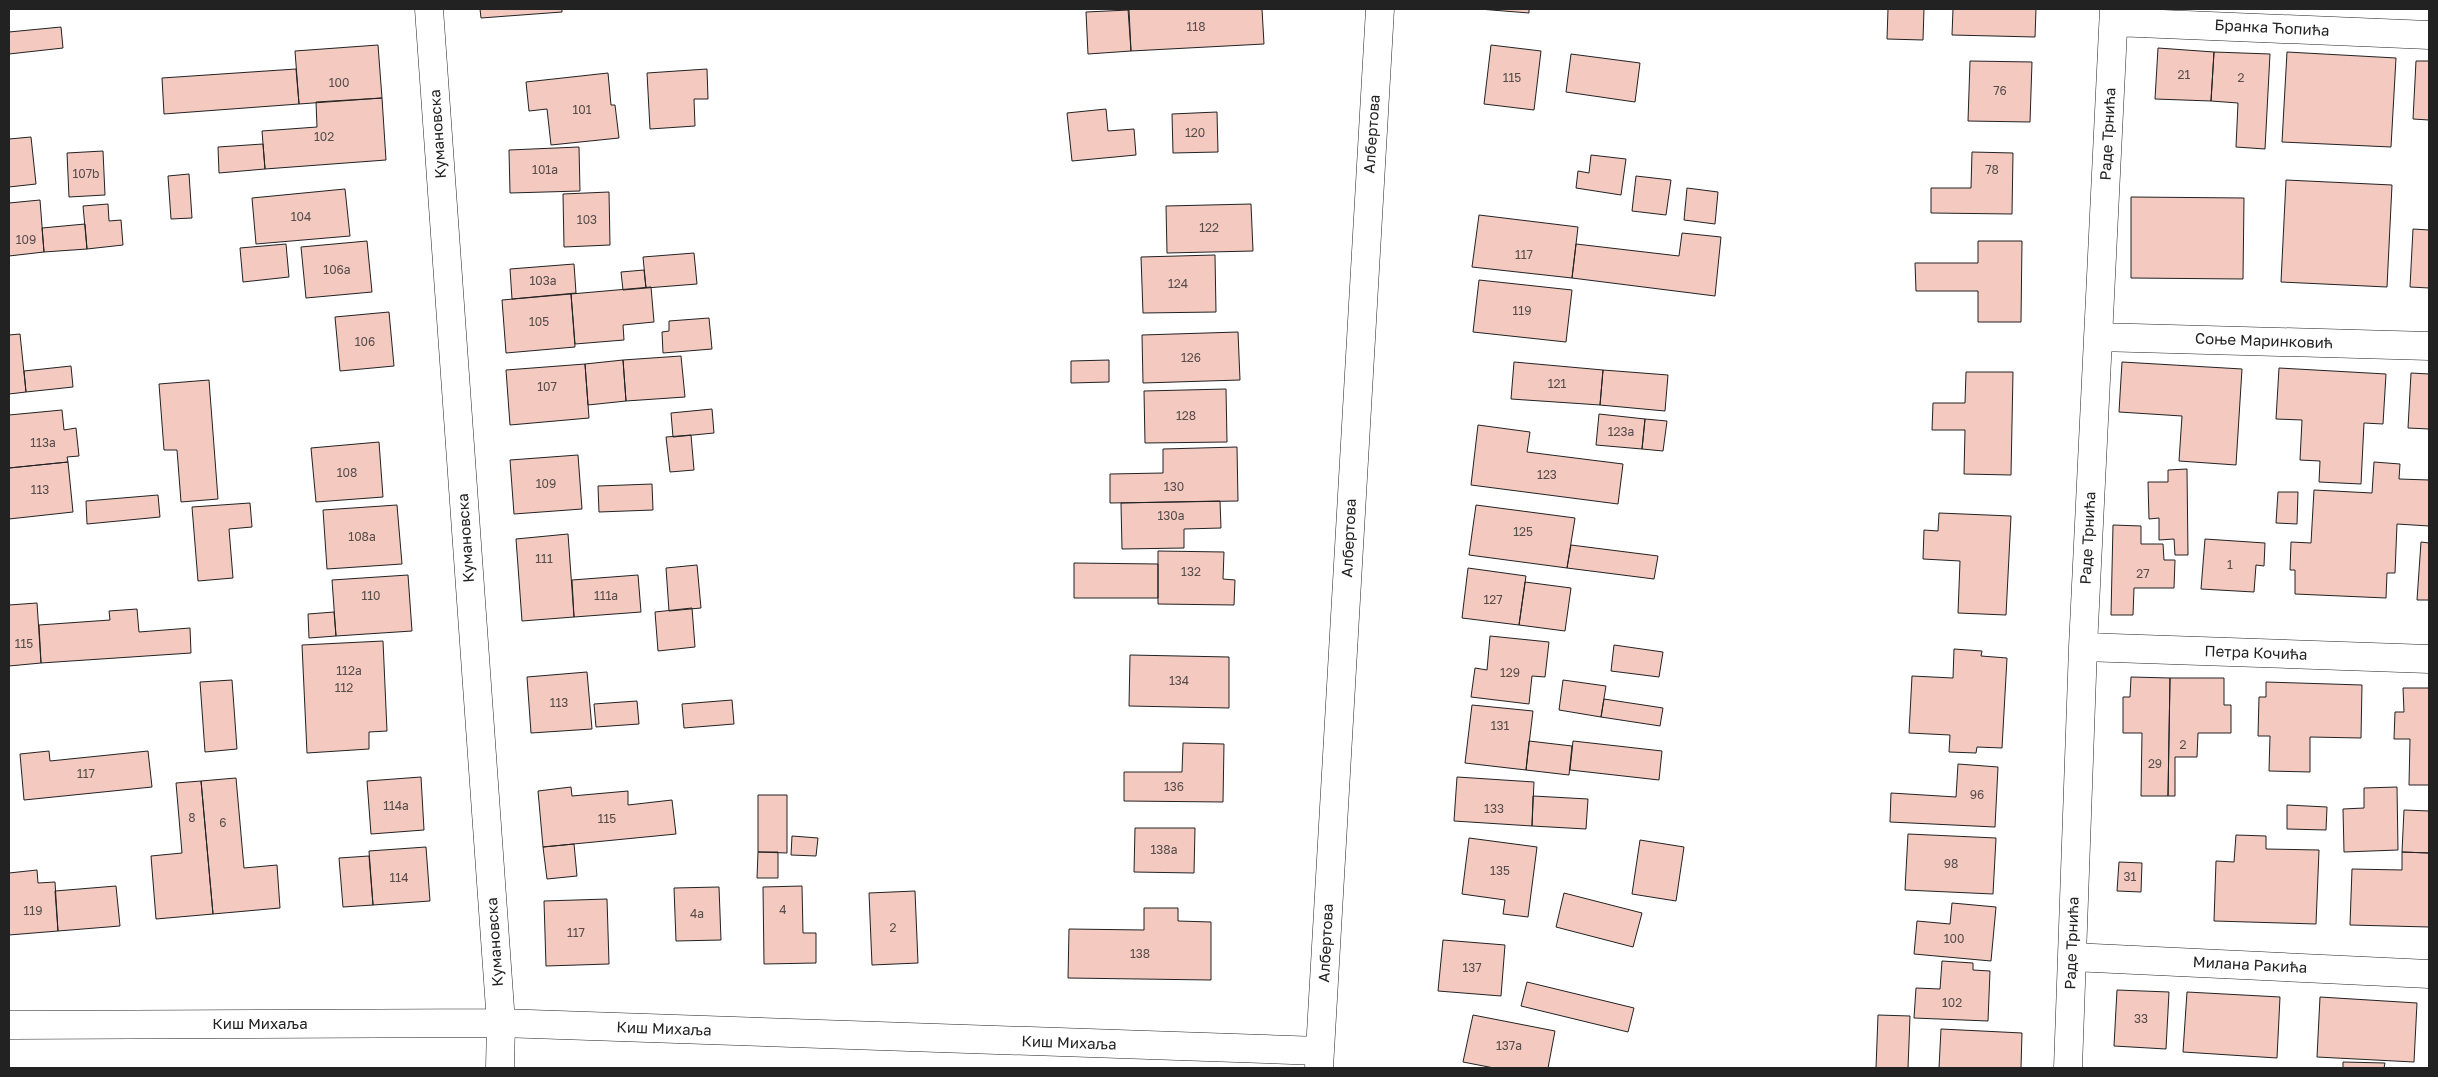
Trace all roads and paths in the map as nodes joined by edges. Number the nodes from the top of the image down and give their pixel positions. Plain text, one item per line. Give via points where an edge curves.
1 (429, 9) edge
2 (1380, 9) edge
3 (2114, 15) edge
4 (2429, 36) edge
5 (2098, 336) junction
6 (2429, 346) edge
7 (2083, 647) junction
8 (2429, 659) edge
9 (2072, 957) junction
10 (2429, 974) edge
11 (500, 1023) junction
12 (9, 1025) edge
13 (1320, 1060) edge
14 (500, 1068) edge
15 (2068, 1068) edge

1 - 11 street, Кумановска
2 - 13 street, Албертова
3 - 4 street, Бранка Ћопића
3 - 5 street, Раде Трнића
5 - 6 street, Соње Маринковић
5 - 7 street, Раде Трнића
7 - 8 street, Петра Кочића
7 - 9 street, Раде Трнића
9 - 10 street, Милана Ракића
9 - 15 street, Раде Трнића
11 - 12 street, Киш Михаља
11 - 13 street, Киш Михаља
11 - 14 street, Кумановска

